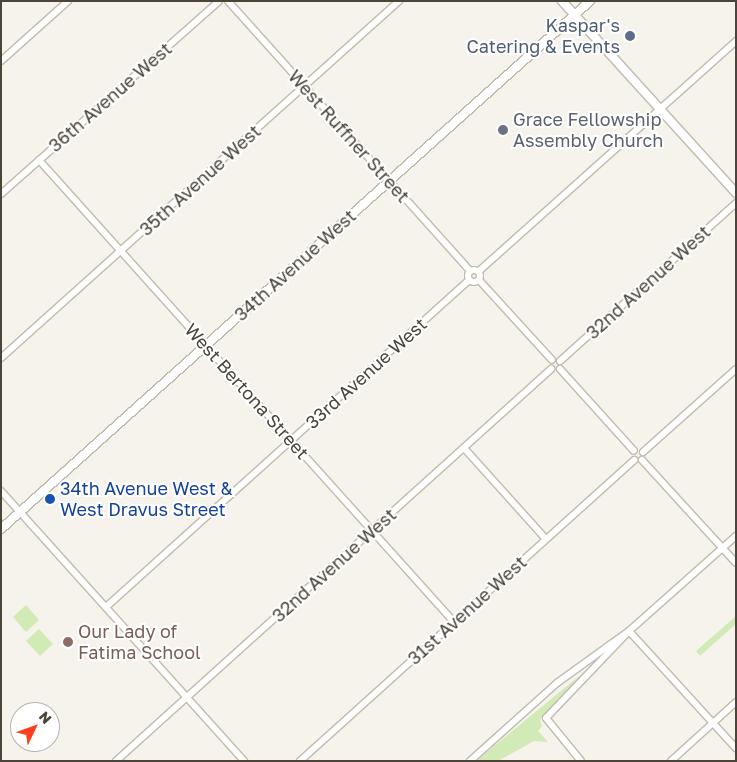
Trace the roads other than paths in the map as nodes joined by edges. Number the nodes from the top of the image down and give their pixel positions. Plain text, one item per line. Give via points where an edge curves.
1 (68, 1) edge
2 (219, 1) edge
3 (228, 1) edge
4 (399, 1) edge
5 (562, 1) edge
6 (590, 1) edge
7 (575, 15) junction
8 (736, 41) edge
9 (1, 61) edge
10 (304, 87) junction
11 (660, 110) junction
12 (39, 160) junction
13 (389, 180) junction
14 (736, 193) edge
15 (1, 194) edge
16 (736, 203) edge
17 (120, 251) junction
18 (470, 271) junction
19 (479, 271) junction
20 (469, 280) junction
21 (479, 280) junction
22 (205, 346) junction
23 (1, 358) edge
24 (552, 360) junction
25 (560, 361) junction
26 (551, 369) junction
27 (560, 369) junction
28 (736, 369) edge
29 (291, 441) junction
30 (464, 448) junction
31 (634, 452) junction
32 (643, 452) junction
33 (634, 460) junction
34 (642, 460) junction
35 (1, 491) edge
36 (20, 512) junction
37 (1, 529) edge
38 (372, 530) junction
39 (736, 536) edge
40 (546, 539) junction
41 (722, 548) junction
42 (736, 563) edge
43 (106, 607) junction
44 (454, 622) junction
45 (629, 631) junction
46 (187, 697) junction
47 (736, 702) edge
48 (713, 723) junction
49 (736, 748) edge
50 (116, 761) edge
51 (244, 761) edge
52 (300, 761) edge
53 (470, 761) edge
54 (581, 761) edge
55 (671, 761) edge

1 - 9 street
2 - 12 street, 36th Avenue West
3 - 10 street, West Ruffner Street
4 - 10 street, 35th Avenue West
5 - 7 street
6 - 7 street, 34th Avenue West
7 - 11 street
7 - 13 street, 34th Avenue West
8 - 11 street
10 - 13 street, West Ruffner Street
10 - 17 street, 35th Avenue West
11 - 14 street
11 - 19 street
12 - 15 street, 36th Avenue West
12 - 17 street, West Bertona Street
13 - 18 street, West Ruffner Street
13 - 22 street, 34th Avenue West
16 - 25 street, 32nd Avenue West
17 - 22 street, West Bertona Street
17 - 23 street, 35th Avenue West
18 - 19 street
18 - 20 street
19 - 21 street
20 - 21 street
20 - 29 street, 33rd Avenue West
21 - 24 street
22 - 29 street, West Bertona Street
22 - 36 street, 34th Avenue West
24 - 25 street
24 - 26 street
25 - 27 street
26 - 27 street
26 - 30 street, 32nd Avenue West
27 - 31 street
28 - 32 street
29 - 38 street, West Bertona Street
29 - 43 street, 33rd Avenue West
30 - 38 street, 32nd Avenue West
30 - 40 street
31 - 32 street
31 - 33 street
32 - 34 street
33 - 34 street
33 - 40 street, 31st Avenue West
34 - 41 street
35 - 36 street
36 - 37 street, 34th Avenue West
36 - 43 street
38 - 44 street, West Bertona Street
38 - 46 street, 32nd Avenue West
39 - 41 street
40 - 44 street, 31st Avenue West
41 - 42 street
41 - 45 street
43 - 46 street
44 - 52 street, 31st Avenue West
45 - 48 street
45 - 53 street via 557,683
45 - 54 street via 546,718
46 - 50 street, 32nd Avenue West
46 - 51 street
47 - 48 street
48 - 49 street
48 - 55 street

